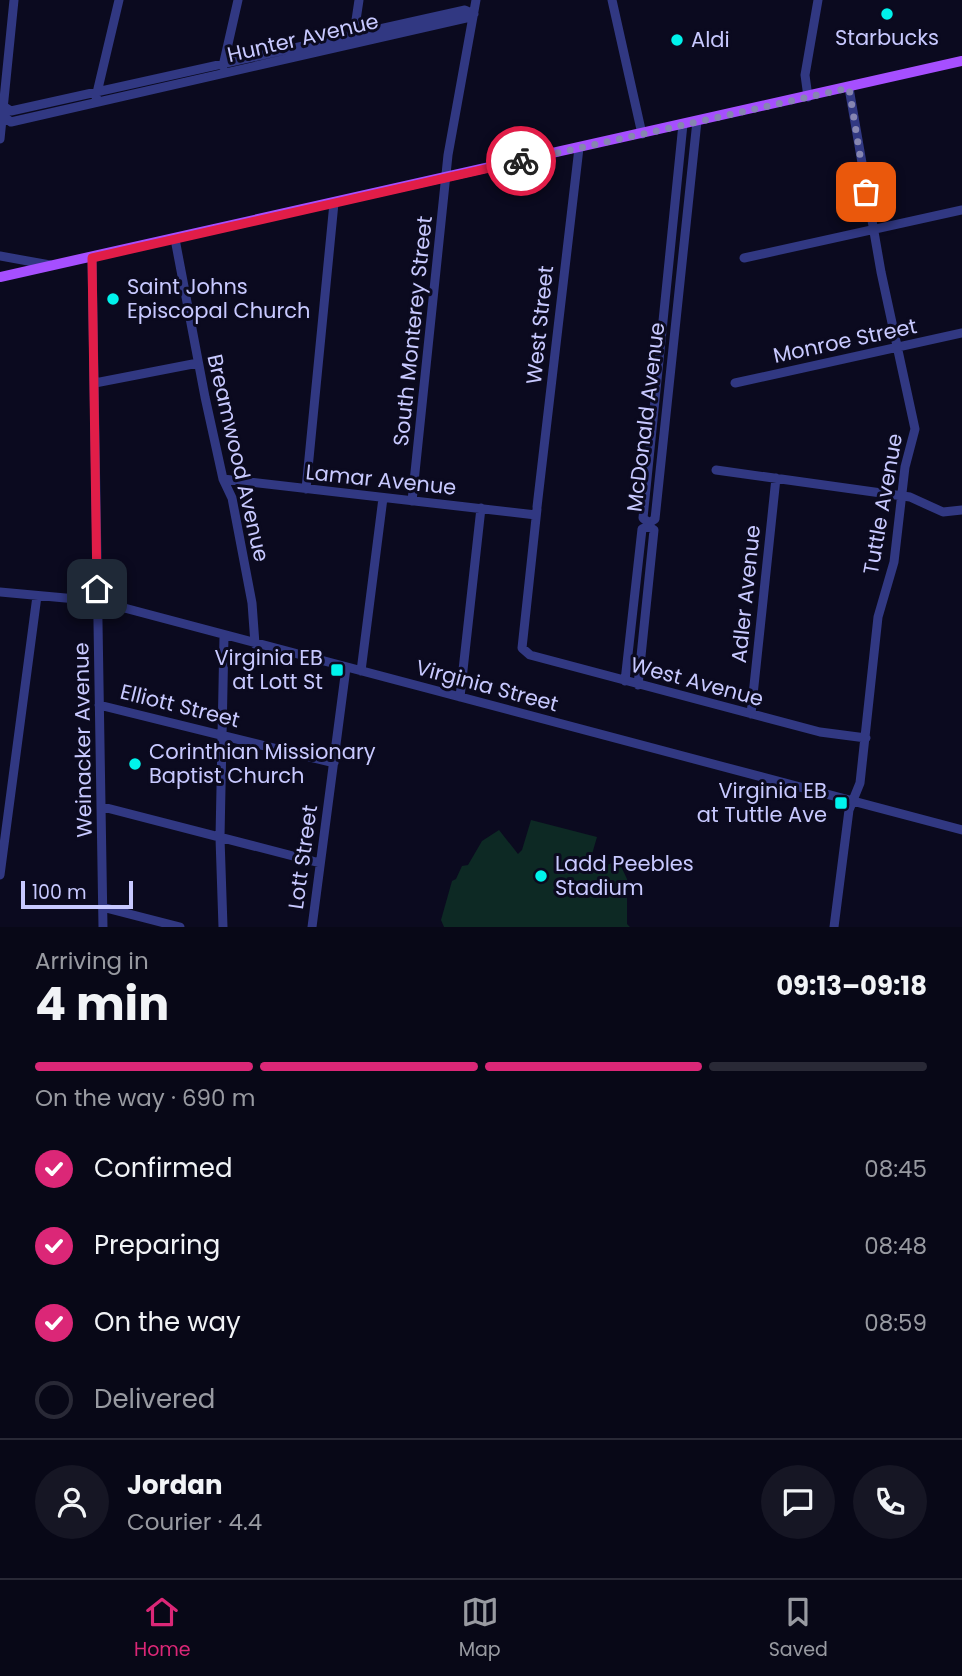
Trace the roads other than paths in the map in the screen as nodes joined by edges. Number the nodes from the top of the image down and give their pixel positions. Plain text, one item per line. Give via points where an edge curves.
1 (14, 0) edge
2 (119, 0) edge
3 (238, 0) edge
4 (359, 0) edge
5 (476, 0) edge
6 (612, 0) edge
7 (818, 0) edge
8 (472, 13) junction
9 (353, 40) junction
10 (962, 61) edge
11 (224, 69) junction
12 (849, 88) junction
13 (808, 97) junction
14 (96, 98) junction
15 (1, 109) edge
16 (697, 121) junction
17 (684, 124) junction
18 (642, 134) junction
19 (0, 139) edge
20 (579, 148) junction
21 (446, 178) junction
22 (334, 203) junction
23 (962, 210) edge
24 (873, 229) junction
25 (175, 239) junction
26 (0, 256) edge
27 (744, 257) dead end
28 (92, 258) junction
29 (52, 266) junction
30 (0, 277) edge
31 (962, 334) edge
32 (897, 348) junction
33 (198, 363) junction
34 (95, 383) junction
35 (736, 383) dead end
36 (716, 471) dead end
37 (776, 478) junction
38 (223, 480) junction
39 (306, 489) junction
40 (901, 496) junction
41 (383, 498) junction
42 (412, 501) junction
43 (481, 509) junction
44 (536, 510) junction
45 (962, 510) edge
46 (0, 592) edge
47 (37, 596) junction
48 (98, 601) junction
49 (224, 636) junction
50 (255, 644) junction
51 (522, 648) joint
52 (346, 668) junction
53 (360, 671) junction
54 (625, 681) junction
55 (638, 685) junction
56 (460, 697) junction
57 (99, 705) junction
58 (751, 714) junction
59 (221, 734) junction
60 (866, 738) junction
61 (334, 763) junction
62 (853, 801) junction
63 (103, 807) junction
64 (962, 830) edge
65 (220, 838) junction
66 (320, 863) junction
67 (0, 875) edge
68 (103, 907) junction
69 (103, 927) edge
70 (180, 927) edge
71 (223, 927) edge
72 (312, 927) edge
73 (834, 927) edge

1 - 15 street
2 - 14 street
3 - 11 street
4 - 9 street
5 - 8 street, South Monterey Street
6 - 18 street
7 - 13 street via 805,75
8 - 9 street, Hunter Avenue via 465,10
8 - 21 street, South Monterey Street
9 - 11 street, Hunter Avenue
10 - 12 main road
11 - 14 street, Hunter Avenue
12 - 13 main road
12 - 24 street, Tuttle Avenue
13 - 16 main road
14 - 15 street, Hunter Avenue
15 - 19 street
16 - 17 main road
16 - 17 street, McDonald Avenue via 655,519 649,523 643,518
17 - 18 main road
18 - 20 main road
20 - 21 main road
20 - 44 street, West Street
21 - 22 main road
21 - 42 street, South Monterey Street
22 - 25 main road
22 - 39 street
23 - 24 street
24 - 27 street
24 - 32 street, Tuttle Avenue
25 - 28 main road
25 - 33 street, Breamwood Avenue
26 - 29 street
28 - 29 main road
28 - 34 street, Weinacker Avenue
29 - 30 main road
31 - 32 street, Monroe Street
32 - 35 street, Monroe Street
32 - 40 street, Tuttle Avenue via 915,429
33 - 34 street
33 - 38 street, Breamwood Avenue
34 - 48 street, Weinacker Avenue
36 - 37 street
37 - 40 street
37 - 58 street, Adler Avenue
38 - 39 street, Lamar Avenue
38 - 50 street, Breamwood Avenue via 234,511 252,603
39 - 41 street, Lamar Avenue
40 - 45 street via 943,512
40 - 60 street, Tuttle Avenue via 894,562 878,617
41 - 42 street, Lamar Avenue
41 - 53 street
42 - 43 street, Lamar Avenue
43 - 44 street, Lamar Avenue
43 - 56 street
44 - 51 street, West Street
46 - 47 street, Virginia Street
47 - 48 street, Virginia Street
47 - 67 street
48 - 49 street, Virginia Street
48 - 57 street, Weinacker Avenue
49 - 50 street, Virginia Street
49 - 59 street
50 - 52 street, Virginia Street
51 - 54 street, West Avenue
52 - 53 street, Virginia Street
52 - 61 street, Lott Street
53 - 56 street, Virginia Street
54 - 55 street, West Avenue
54 - 55 street, McDonald Avenue via 642,528 648,526 654,530
55 - 58 street, West Avenue
56 - 62 street, Virginia Street
57 - 59 street, Elliott Street
57 - 63 street, Weinacker Avenue
58 - 60 street, West Avenue via 820,732
59 - 61 street, Elliott Street
59 - 65 street
60 - 62 street, Tuttle Avenue
61 - 66 street, Lott Street
62 - 64 street, Virginia Street
62 - 73 street, Tuttle Avenue
63 - 65 street
63 - 68 street, Weinacker Avenue
65 - 66 street
65 - 71 street
66 - 72 street, Lott Street
68 - 69 street, Weinacker Avenue
68 - 70 street

